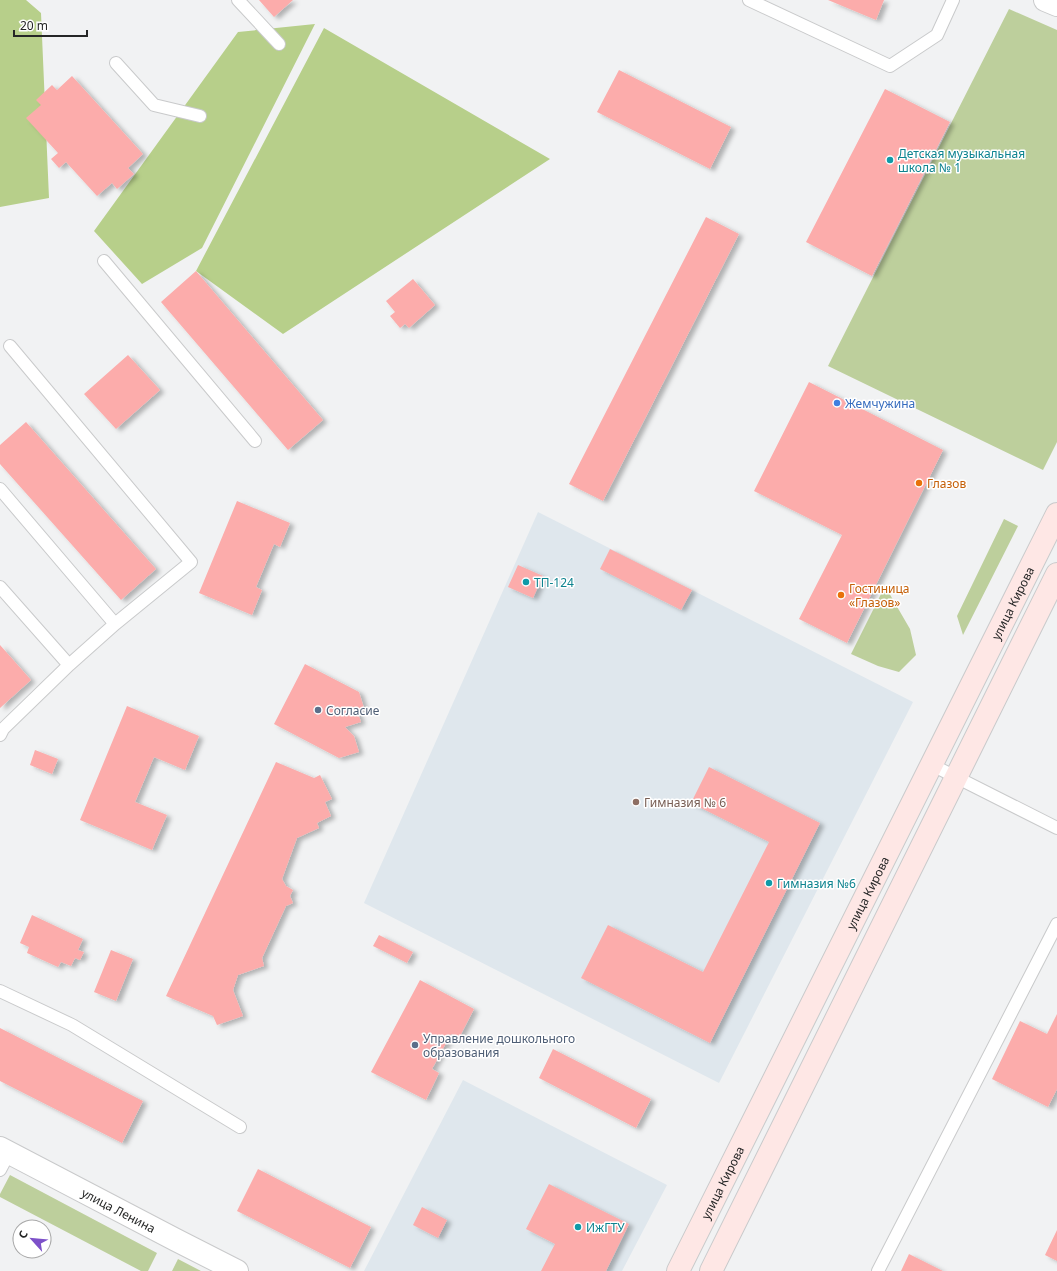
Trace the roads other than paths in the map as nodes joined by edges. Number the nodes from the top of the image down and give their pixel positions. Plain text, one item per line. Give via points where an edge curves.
1 (238, 0) edge
2 (749, 0) edge
3 (953, 0) edge
4 (1045, 0) edge
5 (1057, 5) edge
6 (279, 44) dead end
7 (116, 63) dead end
8 (200, 116) dead end
9 (104, 261) dead end
10 (10, 346) dead end
11 (255, 441) dead end
12 (0, 489) edge
13 (1057, 514) edge
14 (1057, 574) edge
15 (0, 587) edge
16 (115, 624) junction
17 (69, 665) junction
18 (0, 735) edge
19 (932, 765) junction
20 (956, 777) junction
21 (1057, 828) edge
22 (1057, 924) edge
23 (0, 991) edge
24 (240, 1127) dead end
25 (3, 1157) edge
26 (237, 1271) edge
27 (678, 1271) edge
28 (711, 1271) edge
29 (878, 1271) edge

1 - 6 lane
2 - 3 lane via 890,66 937,35
4 - 5 street
7 - 8 lane via 154,106
9 - 11 lane
10 - 16 lane via 192,562
12 - 16 lane
13 - 19 main road, улица Кирова
14 - 20 main road
15 - 17 lane
16 - 17 lane
17 - 18 lane via 3,729
19 - 20 lane
19 - 27 main road, улица Кирова
20 - 21 lane
20 - 28 main road
22 - 29 lane
23 - 24 lane via 72,1025
25 - 26 street, улица Ленина

